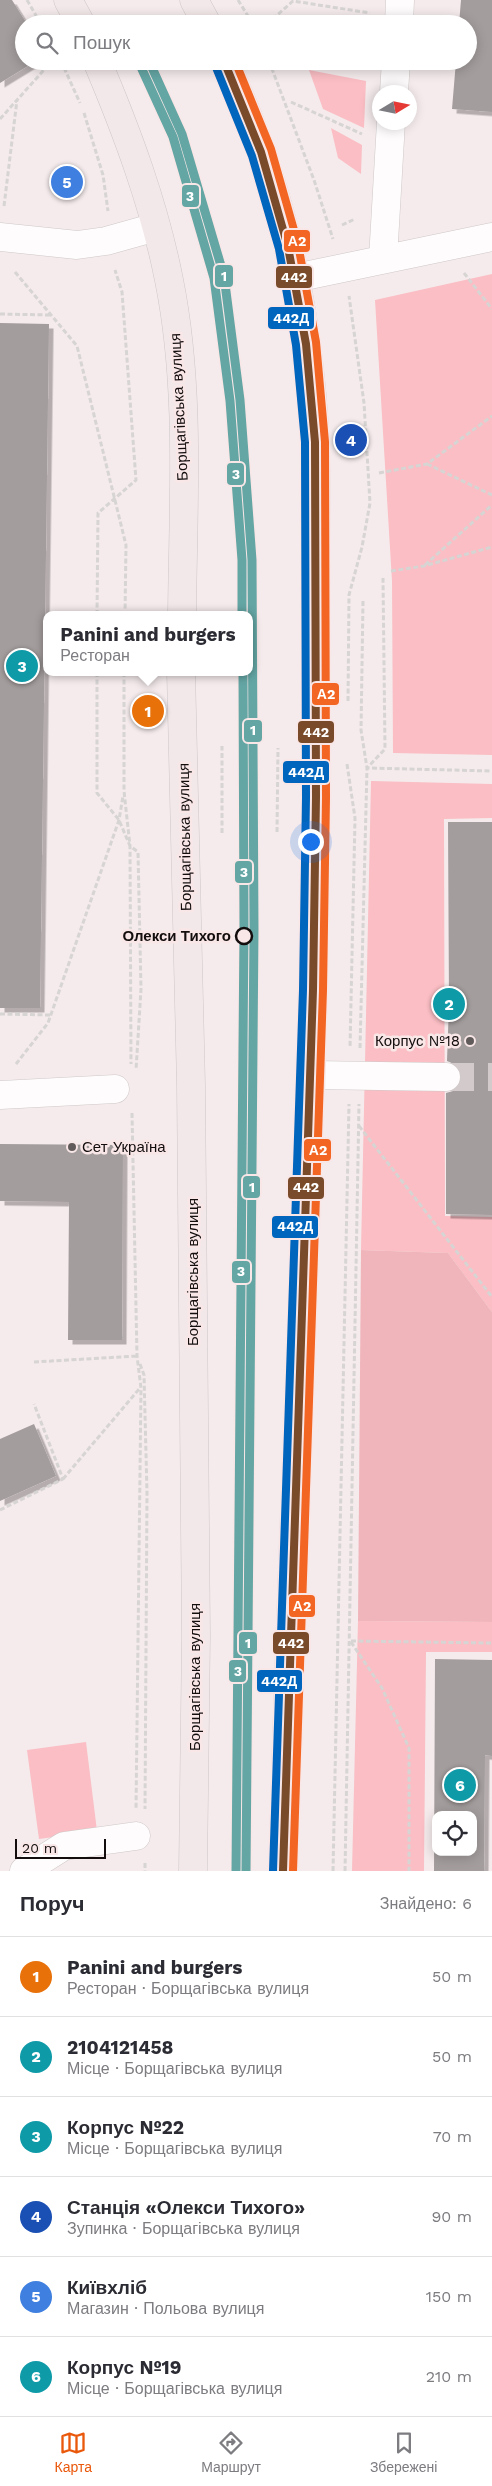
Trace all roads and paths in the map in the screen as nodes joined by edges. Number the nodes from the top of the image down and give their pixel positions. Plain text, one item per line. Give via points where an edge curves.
1 (27, 0) edge
2 (68, 0) edge
3 (194, 0) edge
4 (238, 0) edge
5 (400, 0) edge
6 (371, 13) dead end
7 (36, 15) edge
8 (76, 15) edge
9 (202, 15) edge
10 (247, 15) edge
11 (277, 15) edge
12 (399, 15) edge
13 (44, 70) edge
14 (65, 70) edge
15 (101, 70) edge
16 (228, 70) edge
17 (395, 70) edge
18 (394, 85) edge
19 (17, 100) junction
20 (291, 102) dead end
21 (0, 119) edge
22 (391, 130) edge
23 (363, 135) dead end
24 (4, 206) dead end
25 (156, 226) junction
26 (0, 237) edge
27 (492, 238) edge
28 (106, 241) junction
29 (383, 259) junction
30 (460, 268) dead end
31 (15, 272) dead end
32 (295, 278) junction
33 (492, 309) edge
34 (0, 314) edge
35 (51, 315) junction
36 (492, 416) edge
37 (427, 464) junction
38 (379, 472) dead end
39 (492, 495) edge
40 (115, 497) junction
41 (492, 505) edge
42 (492, 547) edge
43 (424, 566) junction
44 (392, 571) dead end
45 (384, 578) dead end
46 (363, 601) dead end
47 (97, 611) edge
48 (125, 611) edge
49 (182, 611) edge
50 (97, 676) edge
51 (124, 676) edge
52 (181, 676) edge
53 (222, 746) dead end
54 (278, 748) dead end
55 (367, 768) junction
56 (492, 771) edge
57 (124, 791) junction
58 (119, 820) junction
59 (277, 832) dead end
60 (222, 833) dead end
61 (130, 846) junction
62 (0, 1014) edge
63 (52, 1014) junction
64 (15, 1065) dead end
65 (312, 1075) junction
66 (359, 1076) junction
67 (446, 1078) tunnel mouth
68 (128, 1087) junction
69 (0, 1095) edge
70 (359, 1125) junction
71 (492, 1297) edge
72 (137, 1356) junction
73 (34, 1362) dead end
74 (140, 1388) junction
75 (34, 1404) dead end
76 (63, 1478) junction
77 (0, 1510) edge
78 (350, 1641) junction
79 (492, 1643) edge
80 (140, 1825) junction
81 (145, 1862) dead end
82 (24, 1871) edge
83 (145, 1871) edge
84 (193, 1871) edge
85 (283, 1871) edge
86 (345, 1871) edge
87 (409, 1871) edge

1 - 7 path
2 - 8 main road
3 - 9 main road
4 - 10 path
5 - 12 street
6 - 11 path via 293,1
13 - 19 path
14 - 28 path via 83,110 103,175 110,225
15 - 25 main road, Борщагівська вулиця via 125,127
16 - 32 main road via 276,194
17 - 18 street
19 - 21 path
19 - 24 path
20 - 23 path
22 - 29 street
25 - 28 street
25 - 49 main road, Борщагівська вулиця via 170,280 181,361 184,441
26 - 28 street via 77,245
27 - 29 street
28 - 40 path via 122,292 136,480
29 - 32 street
30 - 33 path
31 - 35 path
32 - 65 main road via 309,362 315,443 316,790
34 - 35 path
35 - 40 path via 77,346
36 - 37 path
37 - 38 path
37 - 39 path
40 - 47 path via 98,513
40 - 48 path via 126,545
41 - 43 path
42 - 43 path
43 - 44 path
45 - 55 path via 385,749
46 - 55 path via 361,730
50 - 58 path via 97,793
51 - 57 path
52 - 84 main road, Борщагівська вулиця via 191,1095 196,1626
53 - 60 path
54 - 59 path
55 - 56 path
55 - 66 path
57 - 58 path
57 - 61 path
58 - 61 path
58 - 63 path
61 - 68 path
61 - 68 path via 138,852 141,989
62 - 63 path
63 - 64 path
65 - 66 street
65 - 85 main road via 288,1647
66 - 67 street
66 - 70 path
68 - 69 street
68 - 72 path
70 - 71 path
70 - 78 path
72 - 73 path
72 - 74 path
72 - 80 path via 144,1375 147,1493
74 - 76 path
74 - 80 path
75 - 76 path
76 - 77 path
78 - 79 path
78 - 86 path
78 - 87 path via 382,1688 408,1748
80 - 82 street via 64,1846
81 - 83 path

